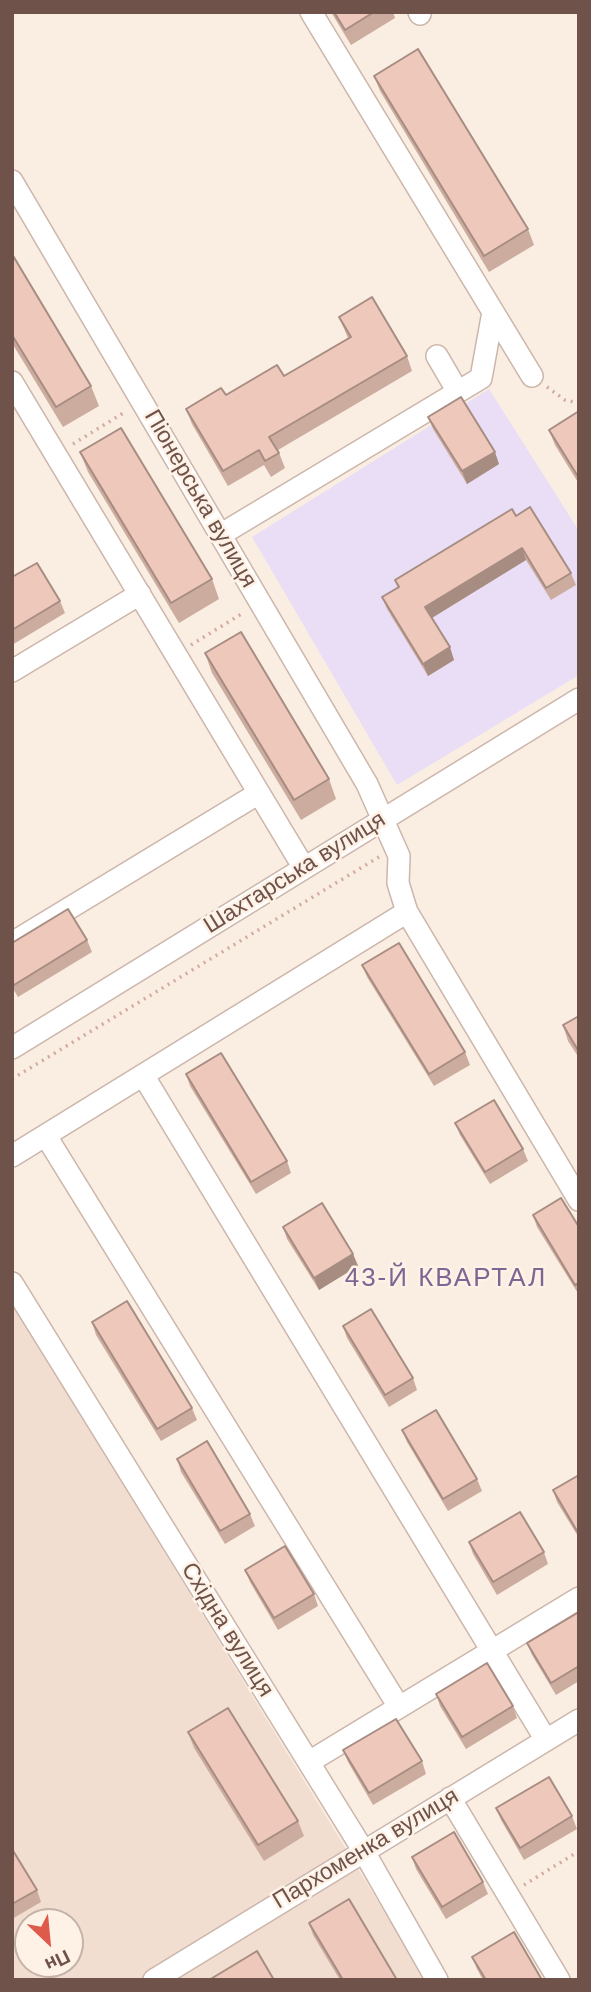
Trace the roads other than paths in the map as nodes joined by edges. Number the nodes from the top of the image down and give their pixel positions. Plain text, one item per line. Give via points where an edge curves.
1 (311, 12) edge
2 (12, 181) edge
3 (493, 312) junction
4 (438, 356) dead end
5 (532, 376) road end
6 (12, 382) edge
7 (458, 392) junction
8 (220, 535) junction
9 (140, 594) junction
10 (12, 671) edge
11 (579, 699) edge
12 (259, 793) junction
13 (383, 820) junction
14 (304, 868) junction
15 (407, 912) junction
16 (12, 943) edge
17 (12, 1048) edge
18 (143, 1075) junction
19 (46, 1136) junction
20 (12, 1156) edge
21 (579, 1200) edge
22 (12, 1283) edge
23 (579, 1598) edge
24 (492, 1651) junction
25 (399, 1707) junction
26 (579, 1720) edge
27 (546, 1740) junction
28 (309, 1762) junction
29 (450, 1798) junction
30 (363, 1850) junction
31 (154, 1980) edge
32 (437, 1980) edge
33 (559, 1980) edge

1 - 3 street
2 - 8 street, Піонерська вулиця
3 - 5 street
3 - 7 street via 481,378
4 - 7 street
6 - 9 street
7 - 8 street
8 - 13 street, Піонерська вулиця via 367,784
9 - 10 street
9 - 12 street
11 - 13 street, Шахтарська вулиця
12 - 14 street
12 - 16 street
13 - 14 street, Шахтарська вулиця
13 - 15 street, Піонерська вулиця via 399,856 398,883
14 - 17 street, Шахтарська вулиця
15 - 18 street
15 - 21 street, Піонерська вулиця
18 - 19 street
18 - 24 street
19 - 20 street
19 - 25 street
22 - 28 street, Східна вулиця
23 - 24 street
24 - 25 street
24 - 27 street
25 - 28 street
26 - 27 street, Пархоменка вулиця
27 - 29 street, Пархоменка вулиця
28 - 30 street, Східна вулиця
29 - 30 street, Пархоменка вулиця
29 - 33 street
30 - 31 street, Пархоменка вулиця
30 - 32 street, Східна вулиця

